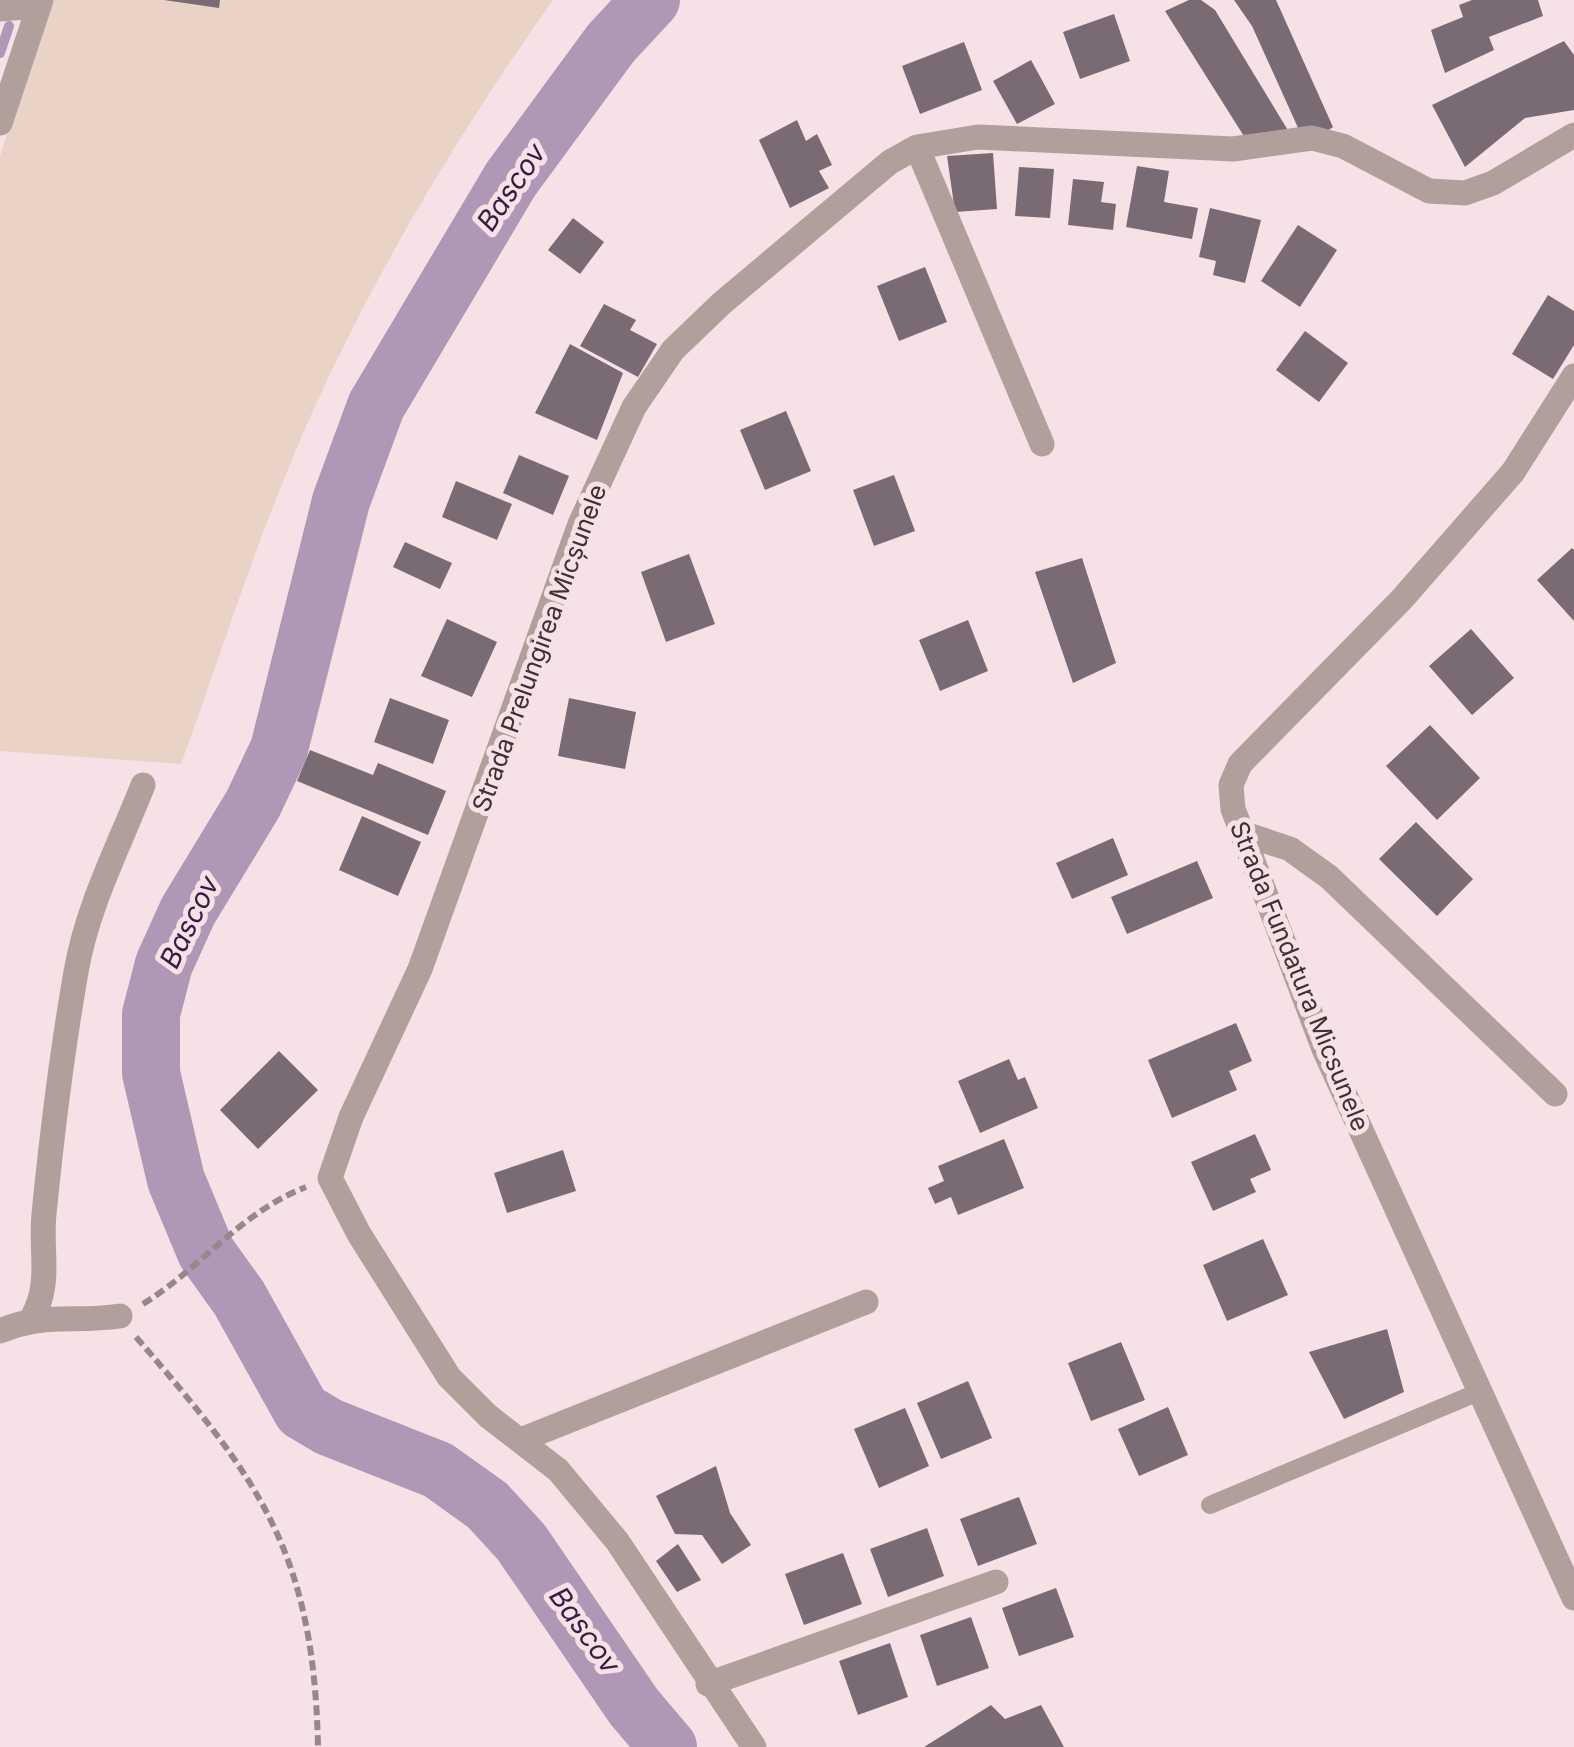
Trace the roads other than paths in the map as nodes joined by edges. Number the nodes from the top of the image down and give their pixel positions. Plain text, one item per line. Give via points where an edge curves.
1 (40, 3) edge
2 (0, 9) edge
3 (0, 123) edge
4 (1574, 135) edge
5 (917, 147) junction
6 (1574, 376) edge
7 (1042, 444) dead end
8 (143, 785) dead end
9 (1242, 833) junction
10 (1555, 1094) dead end
11 (866, 1302) dead end
12 (116, 1316) road end
13 (32, 1318) junction
14 (0, 1331) edge
15 (1481, 1392) junction
16 (523, 1438) junction
17 (1210, 1505) dead end
18 (996, 1582) dead end
19 (1574, 1598) edge
20 (708, 1684) junction
21 (754, 1747) edge

1 - 2 street
1 - 3 street
4 - 5 street, Strada Prelungirea Micșunele via 1465,193 1429,191 1343,146 1312,138 1233,149 978,137
5 - 7 street
5 - 16 street, Strada Prelungirea Micșunele via 890,162 722,303 673,350 634,407 580,524 420,969 330,1178 450,1377 488,1416
6 - 9 street, Strada Fundatura Micsunele via 1514,472 1402,599 1240,764 1230,785
8 - 13 street via 76,967 43,1221 46,1280
9 - 10 street via 1290,850 1329,877
9 - 15 street, Strada Fundatura Micsunele via 1324,1049
11 - 16 street
12 - 13 street
13 - 14 street
15 - 17 lane
15 - 19 street, Strada Fundatura Micsunele
16 - 20 street via 617,1541
18 - 20 street
20 - 21 street

